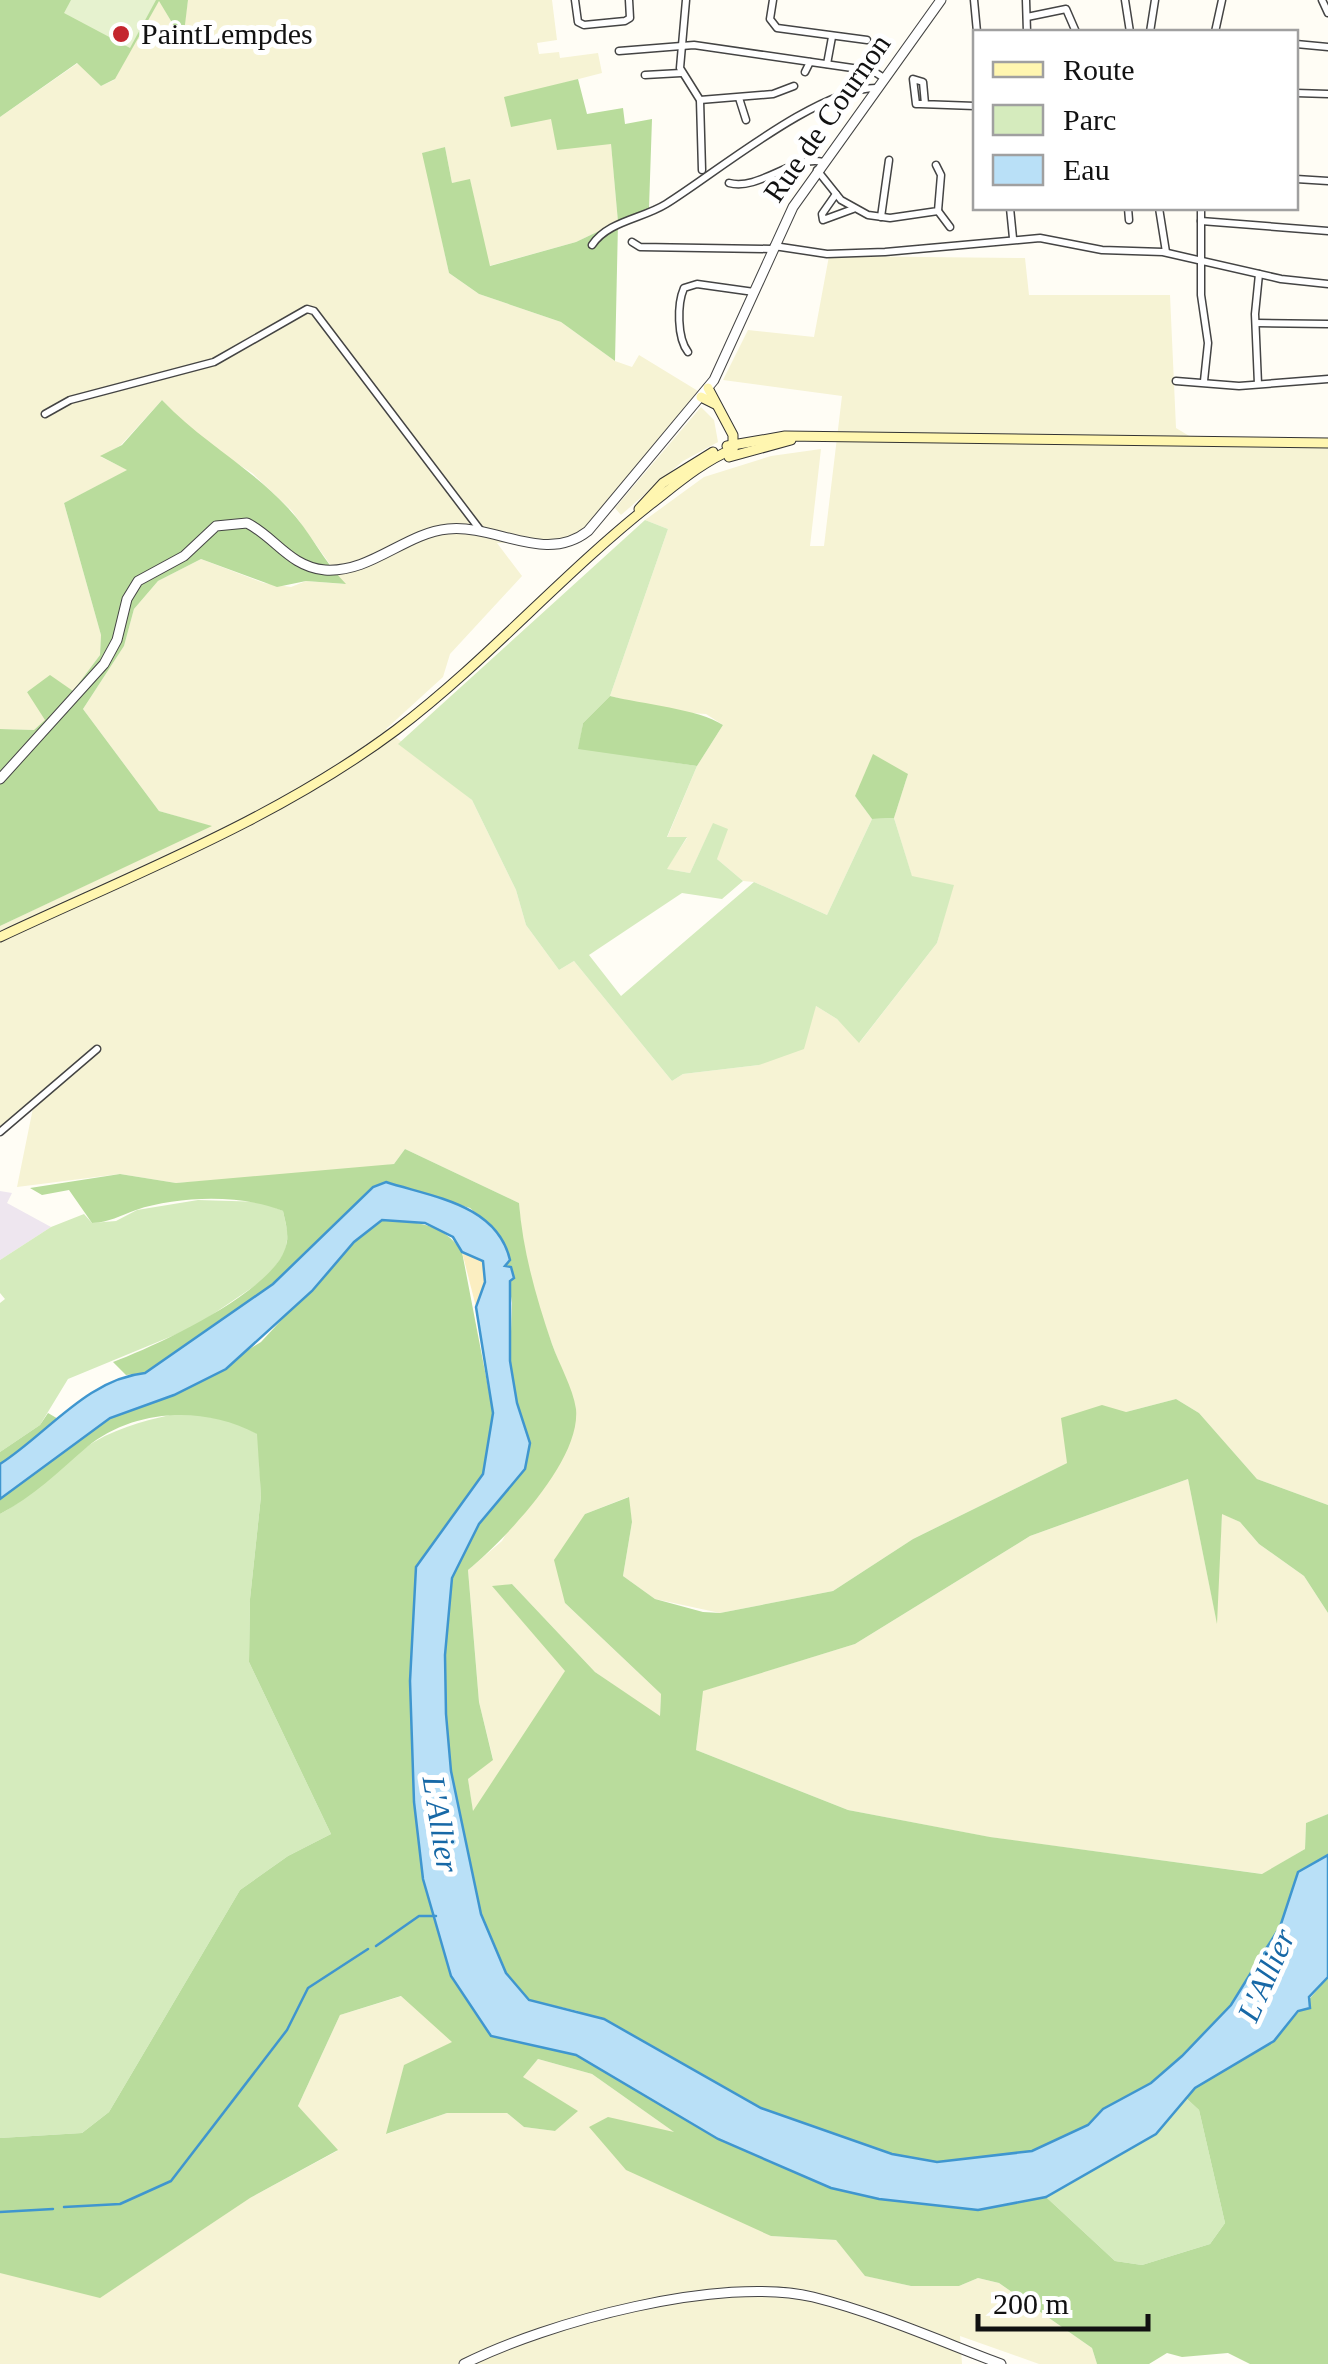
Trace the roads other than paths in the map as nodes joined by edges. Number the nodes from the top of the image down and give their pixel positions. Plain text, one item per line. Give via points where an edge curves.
1 (576, 0) edge
2 (629, 0) edge
3 (686, 0) edge
4 (773, 0) edge
5 (941, 0) edge
6 (974, 0) edge
7 (1026, 0) edge
8 (1124, 0) edge
9 (1154, 0) edge
10 (1222, 0) edge
11 (1322, 0) edge
12 (1328, 14) edge
13 (1027, 17) junction
14 (977, 30) edge
15 (1027, 30) edge
16 (1075, 30) edge
17 (1130, 30) edge
18 (1150, 30) edge
19 (1216, 30) edge
20 (832, 37) junction
21 (867, 40) dead end
22 (1298, 44) edge
23 (685, 47) junction
24 (1328, 47) edge
25 (619, 51) dead end
26 (810, 62) junction
27 (827, 64) junction
28 (805, 72) dead end
29 (682, 73) junction
30 (645, 74) dead end
31 (884, 78) junction
32 (794, 86) dead end
33 (876, 88) junction
34 (1298, 93) edge
35 (1328, 94) edge
36 (739, 98) junction
37 (700, 100) junction
38 (925, 104) dead end
39 (973, 106) edge
40 (746, 120) dead end
41 (889, 160) dead end
42 (936, 165) dead end
43 (820, 166) junction
44 (702, 170) dead end
45 (1298, 180) edge
46 (1328, 181) edge
47 (729, 182) dead end
48 (836, 194) junction
49 (853, 209) junction
50 (1010, 210) edge
51 (1128, 210) edge
52 (1159, 210) edge
53 (1201, 210) edge
54 (938, 211) junction
55 (881, 217) junction
56 (1129, 220) dead end
57 (1201, 220) junction
58 (950, 227) dead end
59 (1328, 231) edge
60 (1013, 238) junction
61 (632, 242) dead end
62 (592, 245) dead end
63 (772, 247) junction
64 (1166, 254) junction
65 (1202, 262) junction
66 (1259, 274) junction
67 (1328, 284) edge
68 (755, 292) junction
69 (1256, 322) junction
70 (1328, 324) edge
71 (688, 352) dead end
72 (1328, 379) edge
73 (1176, 381) dead end
74 (1204, 381) junction
75 (1258, 384) junction
76 (708, 388) junction
77 (45, 414) dead end
78 (1328, 443) edge
79 (733, 450) junction
80 (637, 513) junction
81 (482, 532) junction
82 (0, 779) edge
83 (0, 937) edge
84 (97, 1049) dead end
85 (0, 1132) edge
86 (464, 2364) edge
87 (1001, 2364) edge

1 - 2 street via 582,25 625,21
3 - 23 street
4 - 20 street via 773,26
5 - 31 street, Rue de Cournon
6 - 14 street
7 - 13 street
8 - 17 street
9 - 18 street
10 - 19 street
11 - 12 street
13 - 15 street
13 - 16 street via 1066,9
20 - 21 street
20 - 27 street
22 - 24 street
23 - 25 street
23 - 26 street
23 - 29 street
26 - 27 street
26 - 28 street
27 - 31 street
29 - 30 street
29 - 37 street
31 - 33 street, Rue de Cournon
32 - 36 street
33 - 43 street, Rue de Cournon
33 - 62 street via 802,116
34 - 35 street
36 - 37 street
36 - 40 street
37 - 44 street
38 - 39 street
41 - 55 street
42 - 54 street
43 - 47 street via 811,161 744,184
43 - 48 street
43 - 63 street, Rue de Cournon
45 - 46 street
48 - 49 street
48 - 49 street via 823,220
49 - 55 street
50 - 60 street
51 - 56 street
52 - 64 street
53 - 57 street
54 - 55 street
54 - 58 street
57 - 59 street
57 - 65 street
60 - 63 street via 885,252
60 - 64 street
61 - 63 street
63 - 68 street, Rue de Cournon
64 - 65 street
65 - 66 street
65 - 74 street
66 - 67 street
66 - 69 street
68 - 71 street via 685,287 682,345
68 - 76 street, Rue de Cournon
69 - 70 street
69 - 75 street
72 - 75 street
73 - 74 street
74 - 75 street
76 - 79 main road
76 - 81 street, Rue de Cournon via 572,542 548,545
77 - 81 street via 70,400 214,362 307,309
78 - 79 main road via 799,438
79 - 80 main road
79 - 80 main road via 682,468
80 - 83 main road via 453,682 350,763 264,812
81 - 82 street via 442,529 382,557 326,570 293,559 246,524 216,526 184,556 135,585 104,664
84 - 85 street
86 - 87 street via 581,2322 696,2296 776,2292 813,2297

